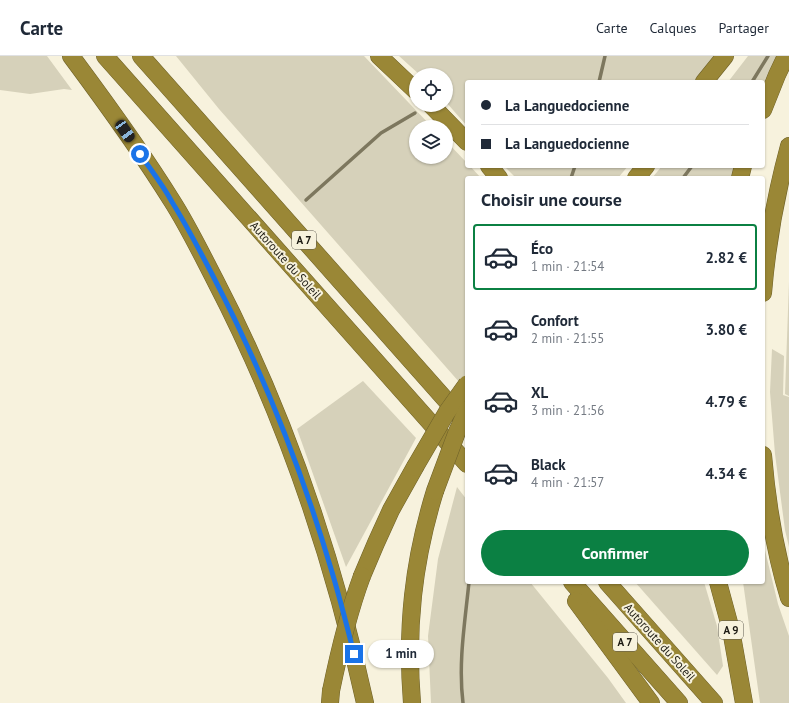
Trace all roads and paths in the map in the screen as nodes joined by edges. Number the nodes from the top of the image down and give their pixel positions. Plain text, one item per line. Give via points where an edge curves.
1 (70, 56) edge
2 (104, 56) edge
3 (141, 56) edge
4 (379, 56) edge
5 (725, 56) edge
6 (735, 56) edge
7 (786, 56) edge
8 (706, 80) edge
9 (716, 80) edge
10 (409, 84) edge
11 (765, 105) edge
12 (438, 112) edge
13 (465, 140) edge
14 (789, 146) edge
15 (491, 168) edge
16 (634, 168) edge
17 (644, 168) edge
18 (497, 176) edge
19 (628, 176) edge
20 (638, 176) edge
21 (765, 269) edge
22 (465, 387) edge
23 (465, 414) edge
24 (465, 422) edge
25 (465, 433) edge
26 (465, 462) edge
27 (765, 471) edge
28 (438, 494) junction
29 (562, 584) edge
30 (574, 584) edge
31 (609, 584) edge
32 (719, 584) edge
33 (731, 584) edge
34 (789, 598) edge
35 (740, 679) junction
36 (331, 697) edge
37 (365, 703) edge
38 (412, 703) edge
39 (419, 703) edge
40 (651, 703) edge
41 (679, 703) edge
42 (714, 703) edge
43 (744, 703) edge

1 - 37 highway via 172,201 251,353 291,451 332,571
2 - 26 highway, Autoroute du Soleil / A 7
3 - 24 highway, A 7
4 - 10 highway
5 - 8 highway
6 - 9 highway
7 - 11 highway
12 - 13 highway
14 - 21 highway via 773,215
15 - 18 highway
16 - 19 highway
17 - 20 highway
22 - 36 highway, bridge via 415,467 376,543 346,626
23 - 28 highway, bridge via 446,459
25 - 28 highway
27 - 34 highway via 771,522
28 - 38 highway via 428,514 413,590 410,626
28 - 39 highway via 421,588 417,629
29 - 40 highway
30 - 41 highway, A 7
31 - 42 highway, Autoroute du Soleil / A 7
32 - 35 highway, A 9 via 731,630
33 - 35 highway
35 - 43 highway, A 9

